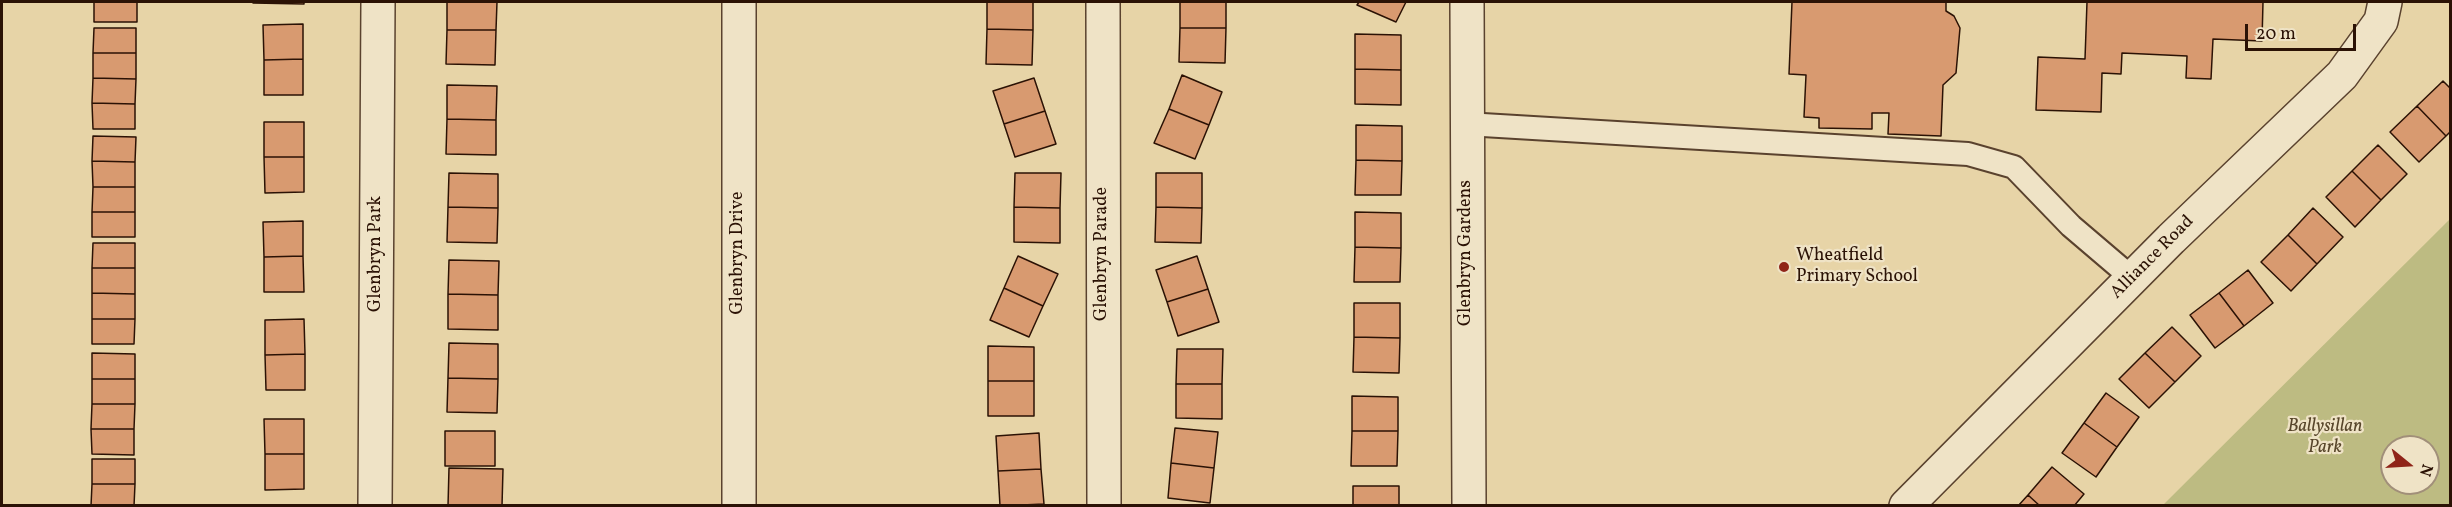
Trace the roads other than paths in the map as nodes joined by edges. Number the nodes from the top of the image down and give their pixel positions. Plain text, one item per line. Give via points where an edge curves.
1 (378, 2) edge
2 (740, 2) edge
3 (1103, 2) edge
4 (1467, 2) edge
5 (2385, 2) edge
6 (1466, 124) junction
7 (2132, 279) junction
8 (375, 506) edge
9 (739, 506) edge
10 (1104, 506) edge
11 (1468, 506) edge
12 (1906, 506) edge

1 - 8 street, Glenbryn Park
2 - 9 street, Glenbryn Drive
3 - 10 street, Glenbryn Parade
4 - 6 street, Glenbryn Gardens
5 - 7 street, Alliance Road via 2381,21 2342,75
6 - 7 lane via 1968,154 2013,166 2071,226
6 - 11 street, Glenbryn Gardens
7 - 12 street, Alliance Road

